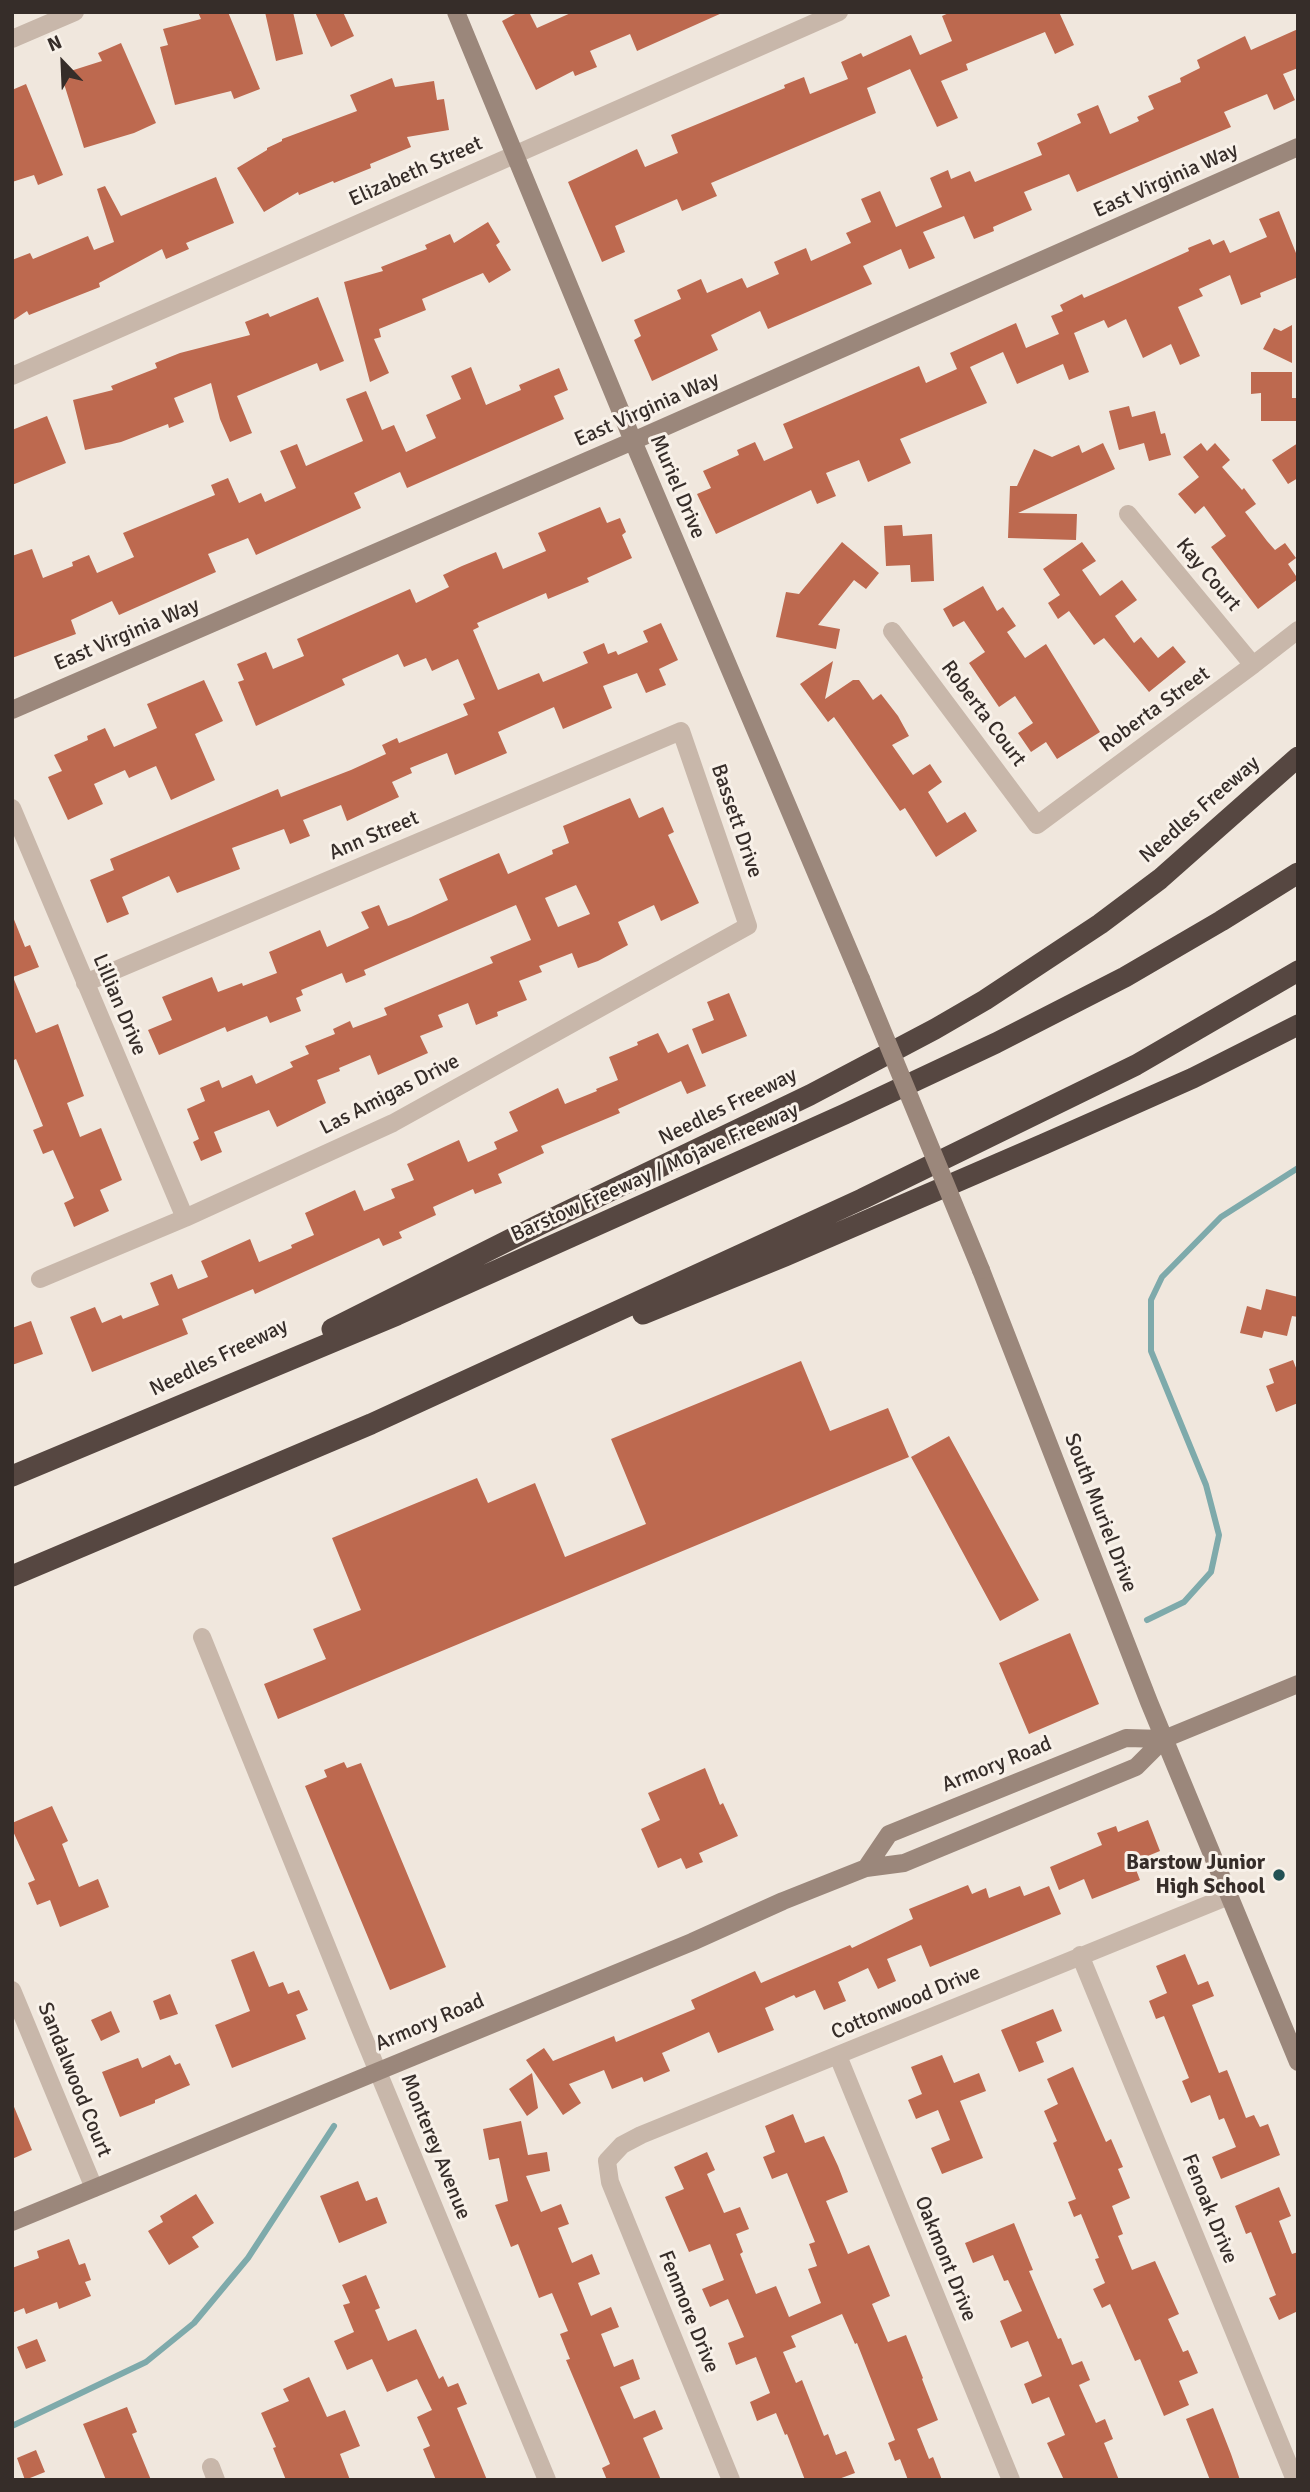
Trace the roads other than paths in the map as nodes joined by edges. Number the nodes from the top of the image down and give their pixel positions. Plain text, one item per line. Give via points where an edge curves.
1 (75, 12) edge
2 (456, 12) edge
3 (839, 12) edge
4 (12, 39) edge
5 (1298, 148) edge
6 (514, 154) junction
7 (12, 376) edge
8 (633, 441) junction
9 (1128, 514) dead end
10 (1298, 630) edge
11 (892, 631) dead end
12 (1253, 665) junction
13 (12, 710) edge
14 (681, 731) joint
15 (1298, 757) edge
16 (12, 808) edge
17 (1037, 825) joint
18 (1298, 873) edge
19 (748, 926) joint
20 (1298, 971) edge
21 (861, 979) joint
22 (85, 983) junction
23 (1298, 1025) edge
24 (185, 1218) junction
25 (40, 1279) dead end
26 (371, 1424) junction
27 (132, 1427) junction
28 (12, 1476) edge
29 (12, 1576) edge
30 (202, 1637) dead end
31 (1298, 1684) edge
32 (1164, 1739) junction
33 (866, 1868) junction
34 (1229, 1896) junction
35 (1080, 1955) junction
36 (12, 1990) edge
37 (838, 2056) junction
38 (1298, 2062) edge
39 (378, 2070) junction
40 (607, 2161) joint
41 (94, 2188) junction
42 (12, 2222) edge
43 (547, 2480) edge
44 (731, 2480) edge
45 (1011, 2480) edge
46 (1295, 2480) edge

1 - 4 street
2 - 6 street, Muriel Drive
3 - 6 street, Elizabeth Street
5 - 8 street, East Virginia Way
6 - 7 street, Elizabeth Street
6 - 8 street, Muriel Drive
8 - 13 street, East Virginia Way
8 - 21 street, Muriel Drive
9 - 12 street, Kay Court
10 - 12 street, Roberta Street
11 - 17 street, Roberta Court
12 - 17 street, Roberta Street
14 - 19 street, Bassett Drive
14 - 22 street, Ann Street
15 - 27 highway, Needles Freeway via 1130,902 1031,972 935,1029 810,1095
16 - 22 street, Lillian Drive
18 - 27 highway, Barstow Freeway / Mojave Freeway via 1125,977 946,1067 656,1201
19 - 24 street, Las Amigas Drive via 393,1123
20 - 26 highway via 1062,1103
21 - 32 street, South Muriel Drive, bridge via 981,1270
22 - 24 street, Lillian Drive
23 - 26 highway via 1193,1078 859,1224
24 - 25 street, Las Amigas Drive
26 - 29 highway
27 - 28 highway, Barstow Freeway / Mojave Freeway
30 - 39 street, Monterey Avenue
31 - 32 street, Armory Road
32 - 33 street, Armory Road via 1136,1767 904,1863
32 - 33 street, Armory Road via 1126,1738 889,1833
32 - 34 street, South Muriel Drive
33 - 39 street, Armory Road
34 - 35 street, Cottonwood Drive
34 - 38 street, South Muriel Drive
35 - 37 street, Cottonwood Drive
35 - 46 street, Fenoak Drive
36 - 41 street, Sandalwood Court
37 - 40 street, Cottonwood Drive via 641,2135 622,2145
37 - 45 street, Oakmont Drive
39 - 41 street, Armory Road
39 - 43 street, Monterey Avenue
40 - 44 street, Fenmore Drive via 610,2182
41 - 42 street, Armory Road

